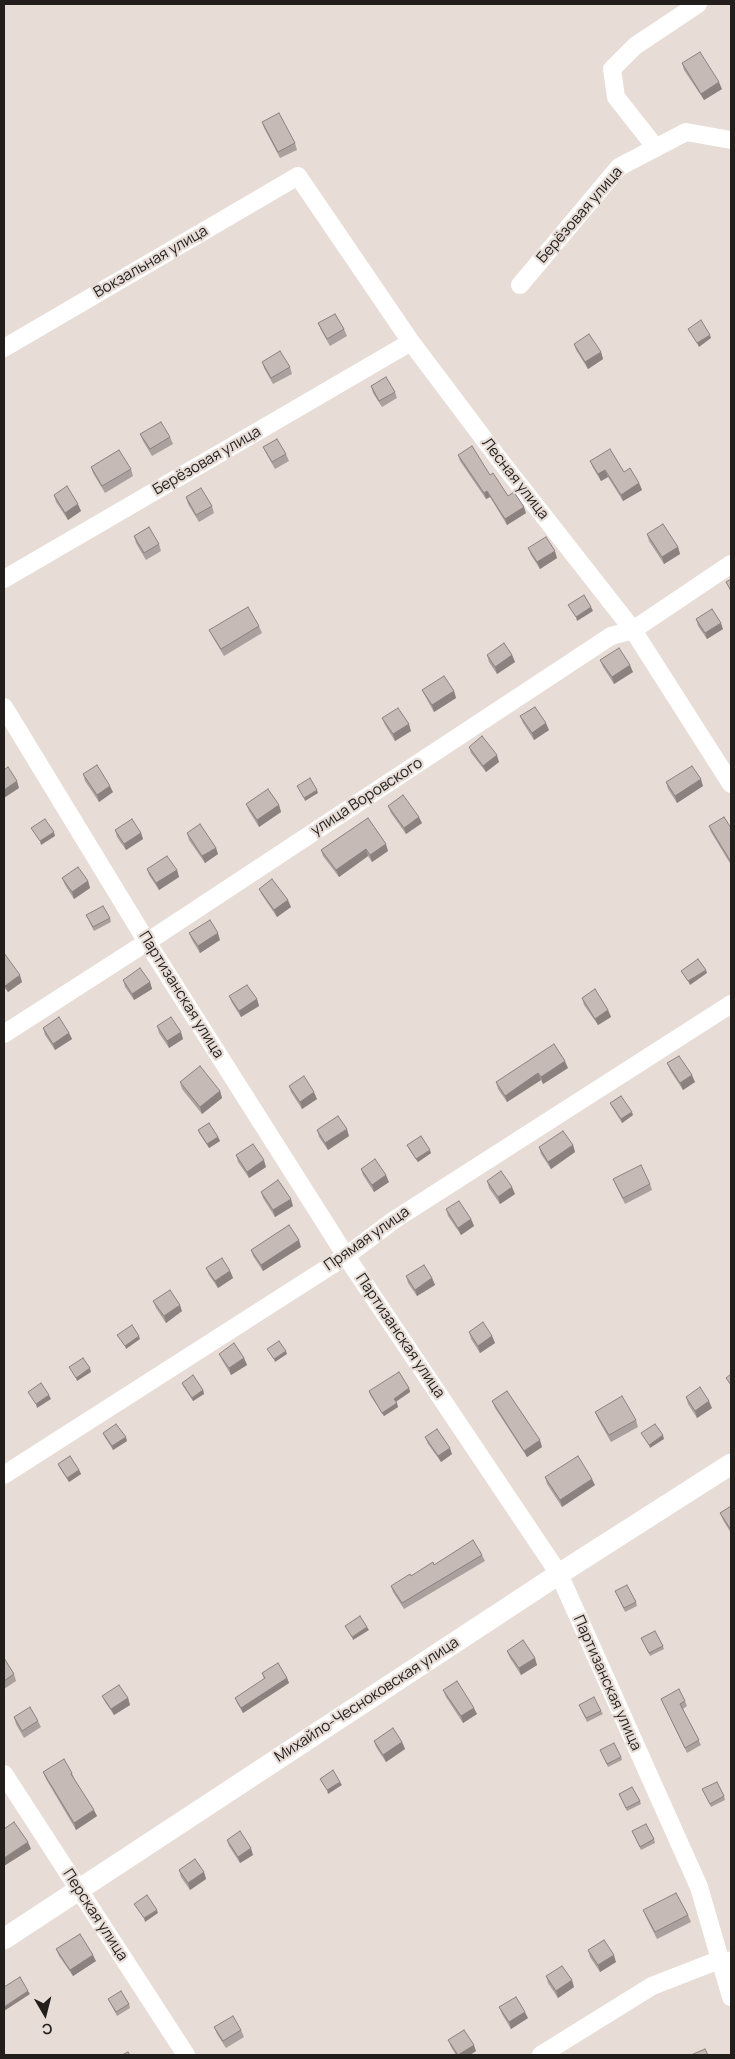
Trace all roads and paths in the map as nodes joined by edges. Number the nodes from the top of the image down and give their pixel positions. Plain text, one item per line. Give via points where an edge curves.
1 (698, 4) edge
2 (731, 140) edge
3 (656, 148) junction
4 (298, 176) joint
5 (520, 285) dead end
6 (411, 342) junction
7 (4, 348) edge
8 (731, 564) edge
9 (4, 579) edge
10 (633, 630) junction
11 (4, 707) edge
12 (731, 784) edge
13 (147, 942) junction
14 (731, 1004) edge
15 (4, 1034) edge
16 (346, 1256) junction
17 (731, 1464) edge
18 (4, 1475) edge
19 (559, 1574) junction
20 (4, 1774) edge
21 (79, 1891) junction
22 (4, 1939) edge
23 (725, 1961) edge
24 (731, 1997) edge
25 (186, 2055) edge
26 (541, 2055) edge

1 - 3 street via 635,46 612,69 616,97
2 - 3 street, Берёзовая улица via 686,132
3 - 5 street, Берёзовая улица via 619,167
4 - 6 street, Лесная улица
4 - 7 street, Вокзальная улица
6 - 9 street, Берёзовая улица
6 - 10 street, Лесная улица
8 - 10 street, улица Воровского
10 - 12 street, Лесная улица
10 - 13 street, улица Воровского via 611,636
11 - 13 street, Партизанская улица
13 - 15 street, улица Воровского
13 - 16 street, Партизанская улица
14 - 16 street, Прямая улица via 394,1220
16 - 18 street, Прямая улица
16 - 19 street, Партизанская улица
17 - 19 street, Михайло-Чесноковская улица
19 - 21 street, Михайло-Чесноковская улица
19 - 23 street, Партизанская улица via 698,1887
20 - 21 street, Перская улица
21 - 22 street, Михайло-Чесноковская улица
21 - 25 street, Перская улица
23 - 24 street, Партизанская улица
23 - 26 street via 652,1986

